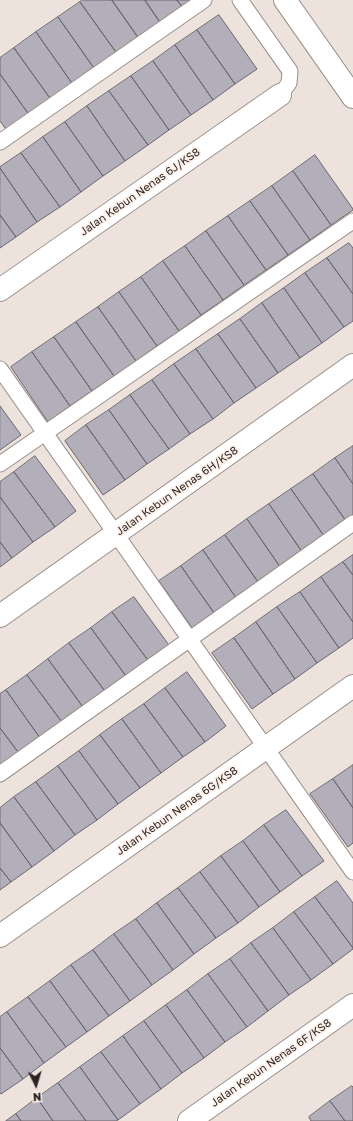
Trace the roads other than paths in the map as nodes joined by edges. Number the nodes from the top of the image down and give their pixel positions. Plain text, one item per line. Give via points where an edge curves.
1 (204, 0) edge
2 (240, 0) edge
3 (285, 0) edge
4 (280, 95) joint
5 (353, 97) edge
6 (0, 142) edge
7 (353, 221) edge
8 (0, 290) edge
9 (353, 365) edge
10 (0, 369) edge
11 (45, 433) junction
12 (0, 464) edge
13 (353, 523) edge
14 (116, 534) junction
15 (0, 616) edge
16 (190, 639) junction
17 (353, 686) edge
18 (266, 748) junction
19 (0, 774) edge
20 (353, 872) edge
21 (0, 936) edge
22 (353, 1005) edge
23 (189, 1121) edge

1 - 6 lane
2 - 4 lane via 290,71 289,83
3 - 5 street
4 - 8 street, Jalan Kebun Nenas 6J/KS8
7 - 11 lane
9 - 14 street, Jalan Kebun Nenas 6H/KS8
10 - 11 lane
11 - 12 lane
11 - 14 lane
13 - 16 lane
14 - 15 street, Jalan Kebun Nenas 6H/KS8
14 - 16 lane
16 - 18 lane
16 - 19 lane
17 - 18 street, Jalan Kebun Nenas 6G/KS8
18 - 20 lane
18 - 21 street, Jalan Kebun Nenas 6G/KS8
22 - 23 street, Jalan Kebun Nenas 6F/KS8

